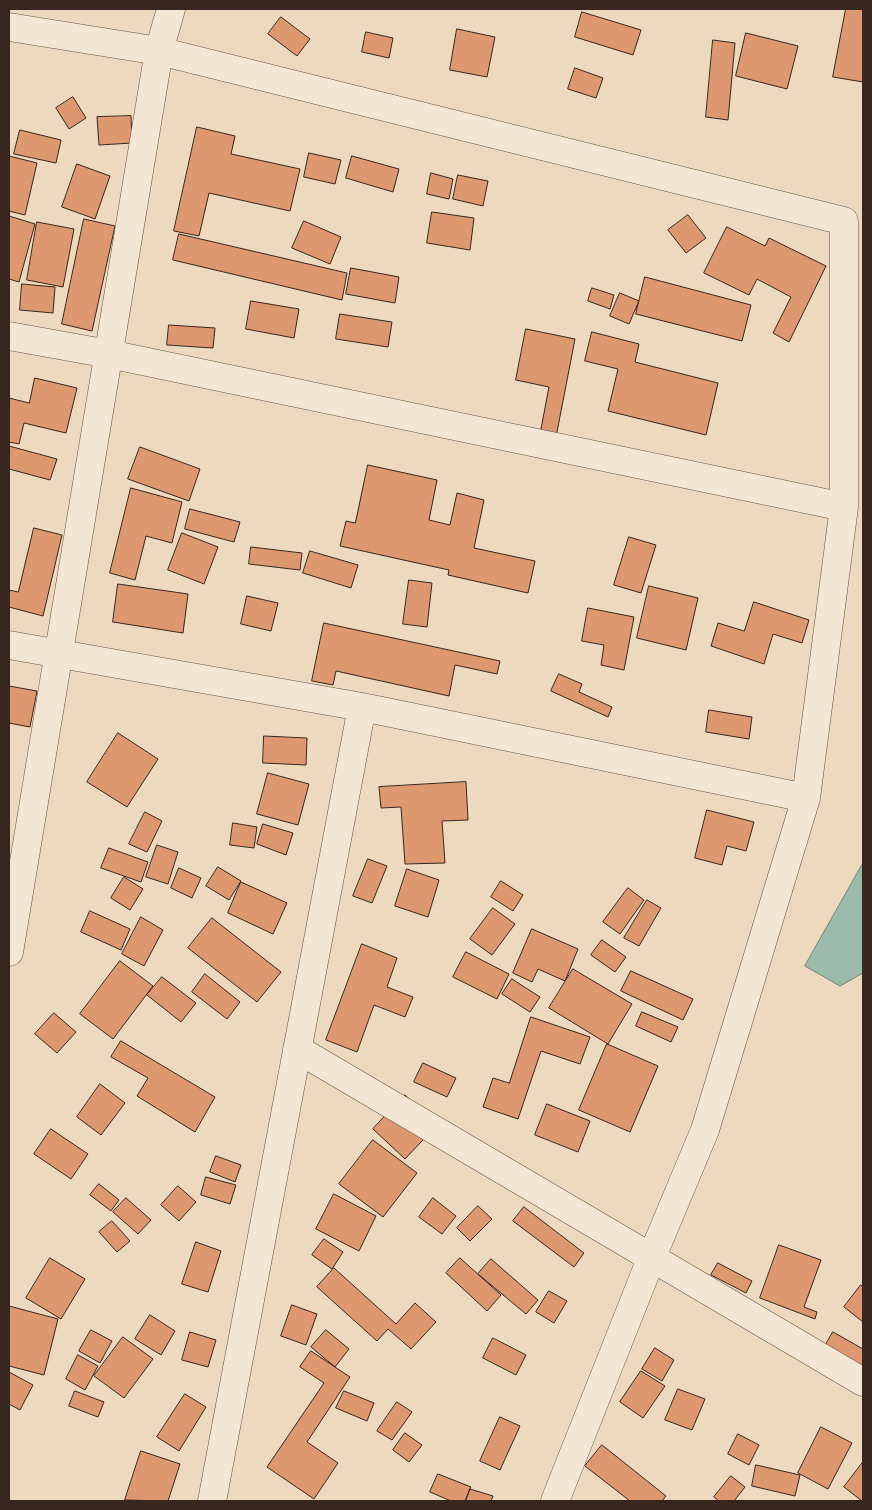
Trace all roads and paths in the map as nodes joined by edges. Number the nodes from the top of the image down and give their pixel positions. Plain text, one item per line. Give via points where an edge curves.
1 (171, 9) edge
2 (9, 27) edge
3 (159, 51) junction
4 (9, 336) edge
5 (109, 354) junction
6 (844, 507) junction
7 (9, 645) edge
8 (60, 654) junction
9 (362, 708) junction
10 (806, 798) junction
11 (9, 952) edge
12 (297, 1049) junction
13 (651, 1259) junction
14 (863, 1382) edge
15 (212, 1501) edge
16 (555, 1501) edge

1 - 3 street
2 - 3 street
3 - 5 street
3 - 6 street via 844,221
4 - 5 street
5 - 6 street
5 - 8 street
6 - 10 street
7 - 8 street
8 - 9 street
8 - 11 street
9 - 10 street
9 - 12 street
10 - 13 street via 705,1130
12 - 13 street
12 - 15 street
13 - 14 street
13 - 16 street

